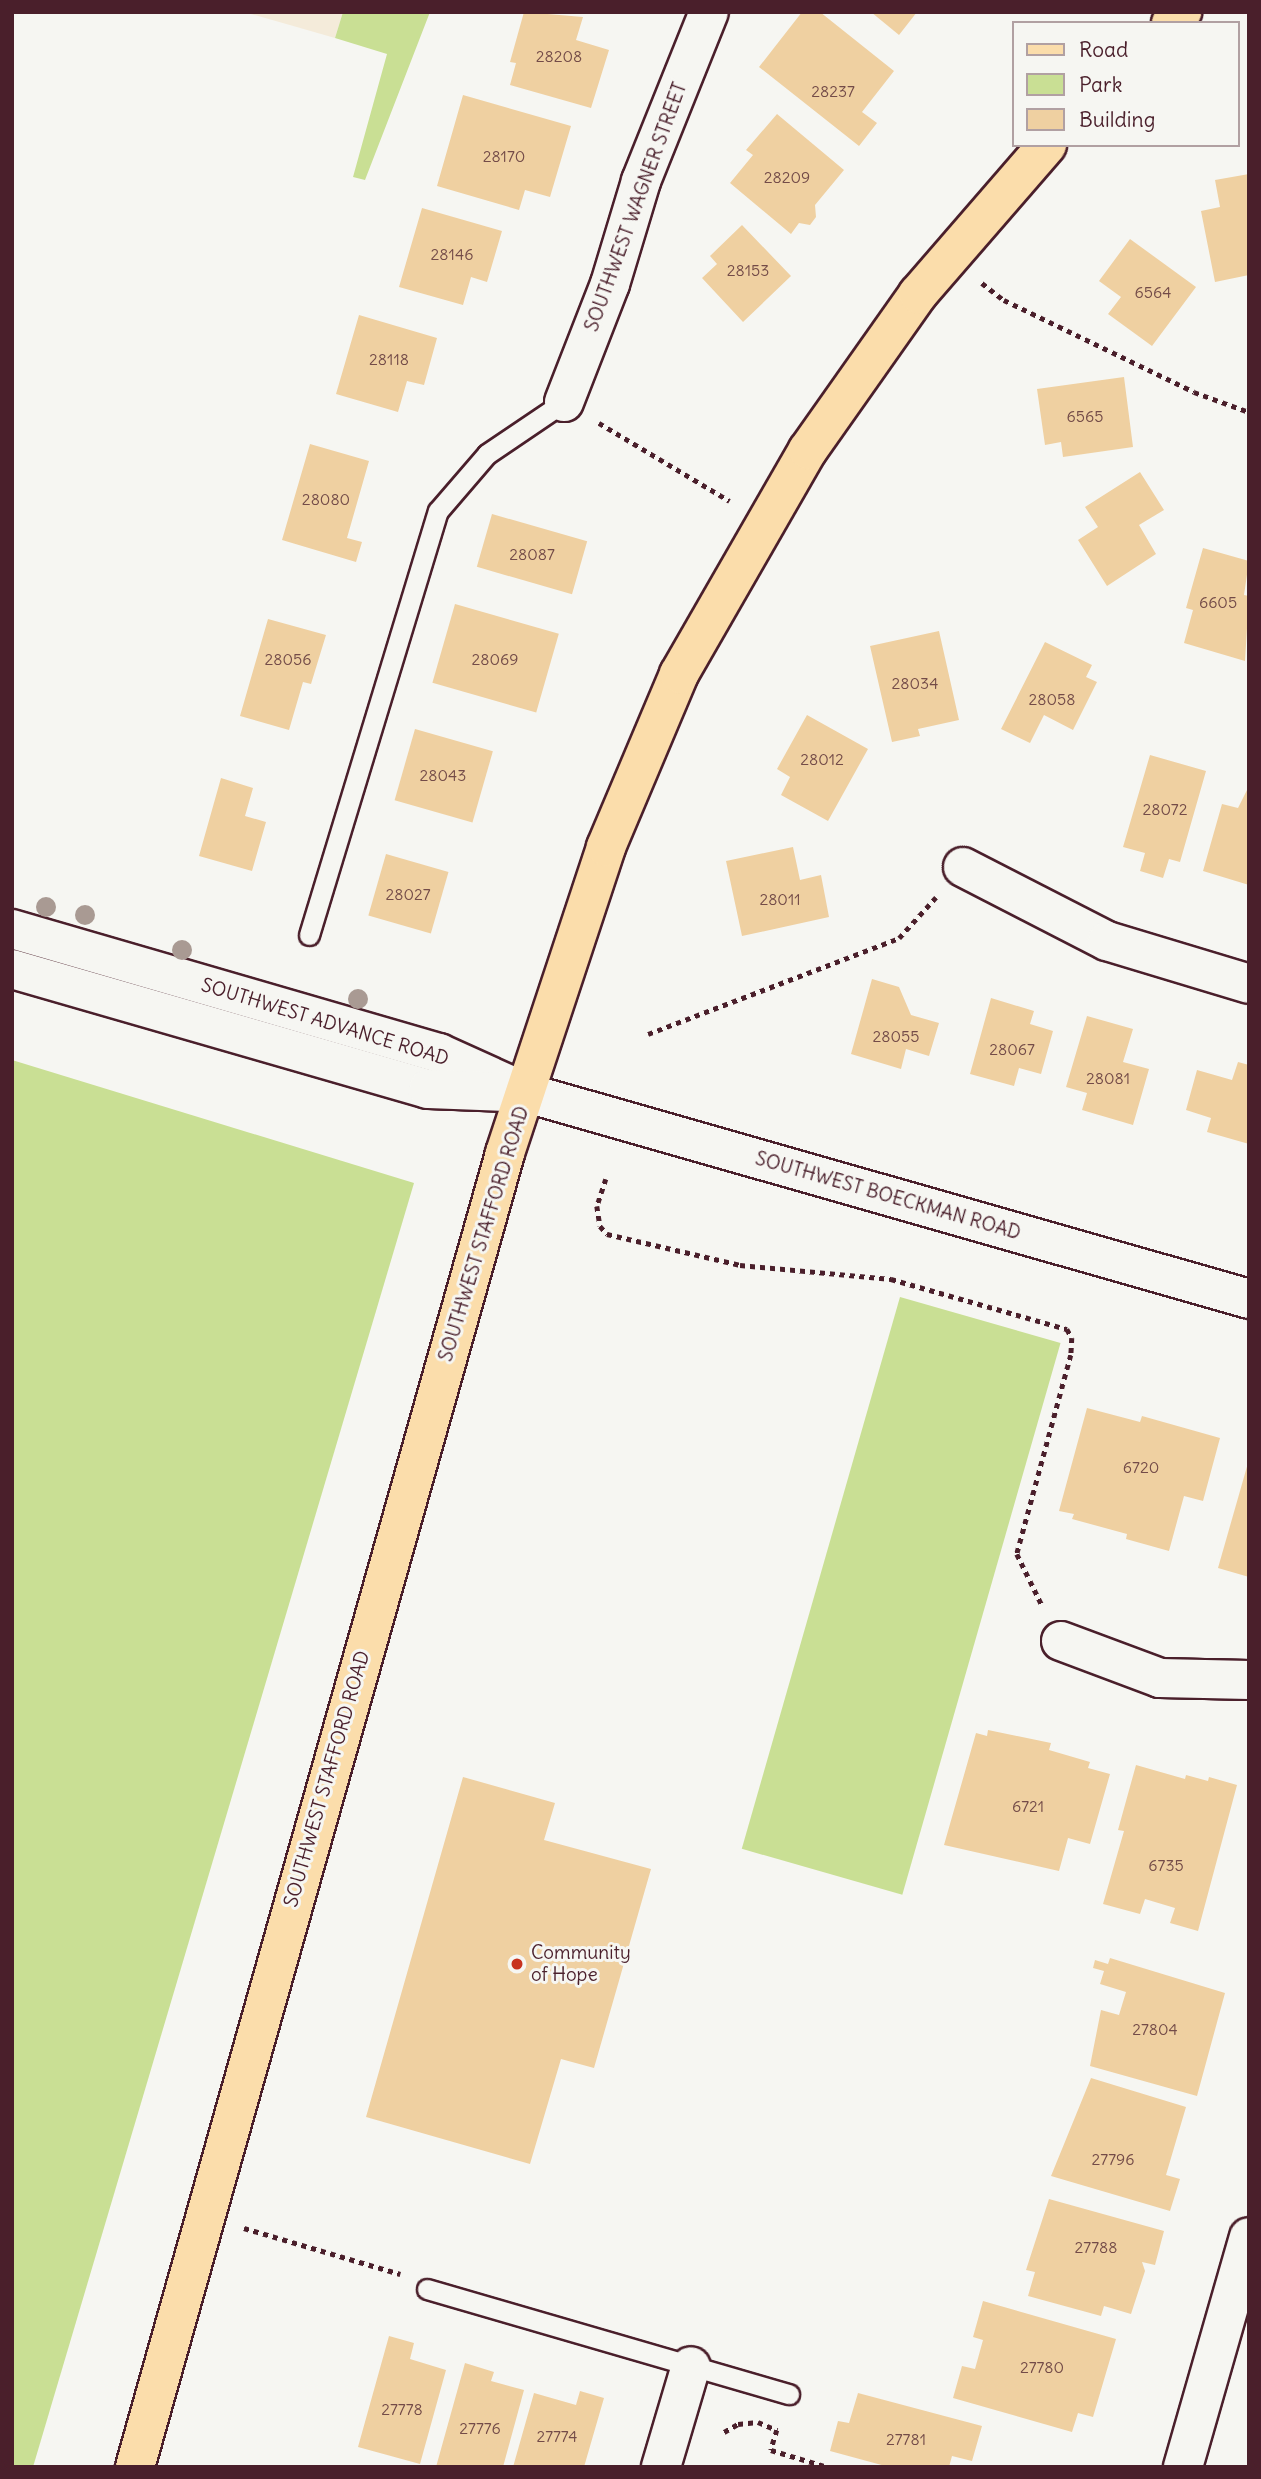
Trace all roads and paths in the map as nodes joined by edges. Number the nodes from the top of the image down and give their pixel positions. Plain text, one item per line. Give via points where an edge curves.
1 (709, 12) edge
2 (1045, 147) edge
3 (947, 258) junction
4 (564, 402) junction
5 (1249, 412) edge
6 (764, 521) junction
7 (963, 867) joint
8 (12, 929) edge
9 (309, 935) dead end
10 (12, 969) edge
11 (1249, 984) edge
12 (648, 1034) dead end
13 (527, 1093) junction
14 (606, 1179) dead end
15 (1249, 1299) edge
16 (1061, 1641) joint
17 (1249, 1680) edge
18 (206, 2217) junction
19 (1249, 2237) edge
20 (427, 2289) joint
21 (691, 2366) junction
22 (789, 2394) dead end
23 (724, 2432) dead end
24 (135, 2467) edge
25 (662, 2467) edge
26 (828, 2467) edge
27 (1183, 2467) edge

1 - 4 street, SOUTHWEST WAGNER STREET via 641,181 610,284
2 - 3 main road, SOUTHWEST STAFFORD ROAD
3 - 5 path via 1004,300 1194,392
3 - 6 main road, SOUTHWEST STAFFORD ROAD via 869,358
4 - 6 path
4 - 9 lane via 487,454 438,511
6 - 13 main road, SOUTHWEST STAFFORD ROAD via 703,628 657,723 575,934
7 - 11 street via 1107,941
7 - 12 path via 899,938
8 - 13 street, SOUTHWEST ADVANCE ROAD via 439,1053
10 - 13 street, SOUTHWEST ADVANCE ROAD via 428,1089
13 - 15 street, SOUTHWEST BOECKMAN ROAD
13 - 18 main road, SOUTHWEST STAFFORD ROAD via 505,1153 342,1723
14 - 16 path via 597,1206 600,1226 607,1234 740,1265 891,1279 1067,1329 1072,1338 1071,1355 1017,1555
16 - 17 street via 1160,1678
18 - 20 path via 416,2279
18 - 24 main road, SOUTHWEST STAFFORD ROAD
19 - 27 street
20 - 21 lane
21 - 22 lane
21 - 25 street
23 - 26 path via 738,2424 758,2422 777,2430 771,2450

